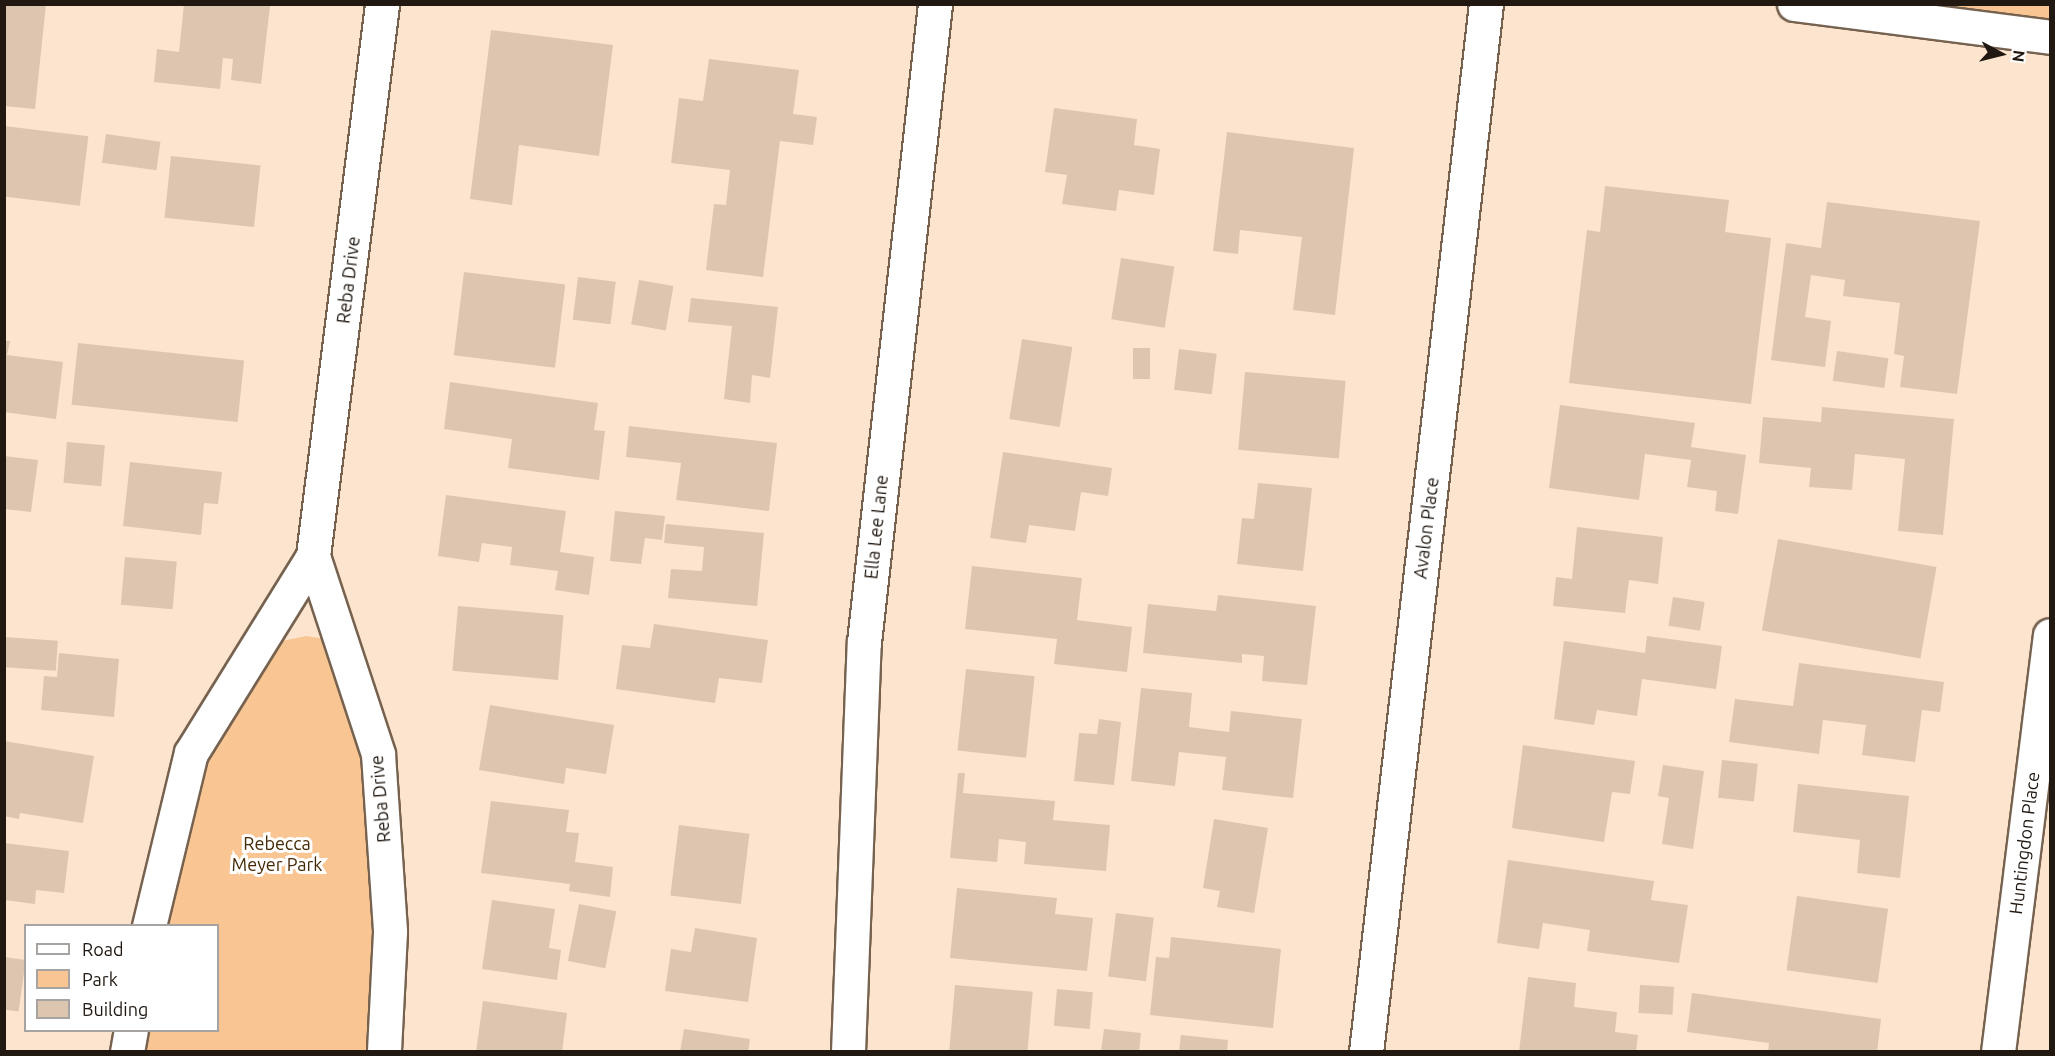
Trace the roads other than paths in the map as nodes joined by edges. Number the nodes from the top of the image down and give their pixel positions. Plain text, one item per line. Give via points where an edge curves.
1 (382, 4) edge
2 (935, 4) edge
3 (1486, 4) edge
4 (1794, 4) edge
5 (2050, 37) edge
6 (313, 556) junction
7 (2050, 634) edge
8 (150, 924) edge
9 (131, 1032) edge
10 (127, 1052) edge
11 (384, 1052) edge
12 (848, 1052) edge
13 (1366, 1052) edge
14 (1998, 1052) edge

1 - 6 street, Reba Drive
2 - 12 street, Ella Lee Lane via 864,642
3 - 13 street, Avalon Place
4 - 5 street
6 - 8 street, Reba Drive via 192,753
6 - 11 street, Reba Drive via 378,754 390,932
7 - 14 street, Huntingdon Place
9 - 10 street

